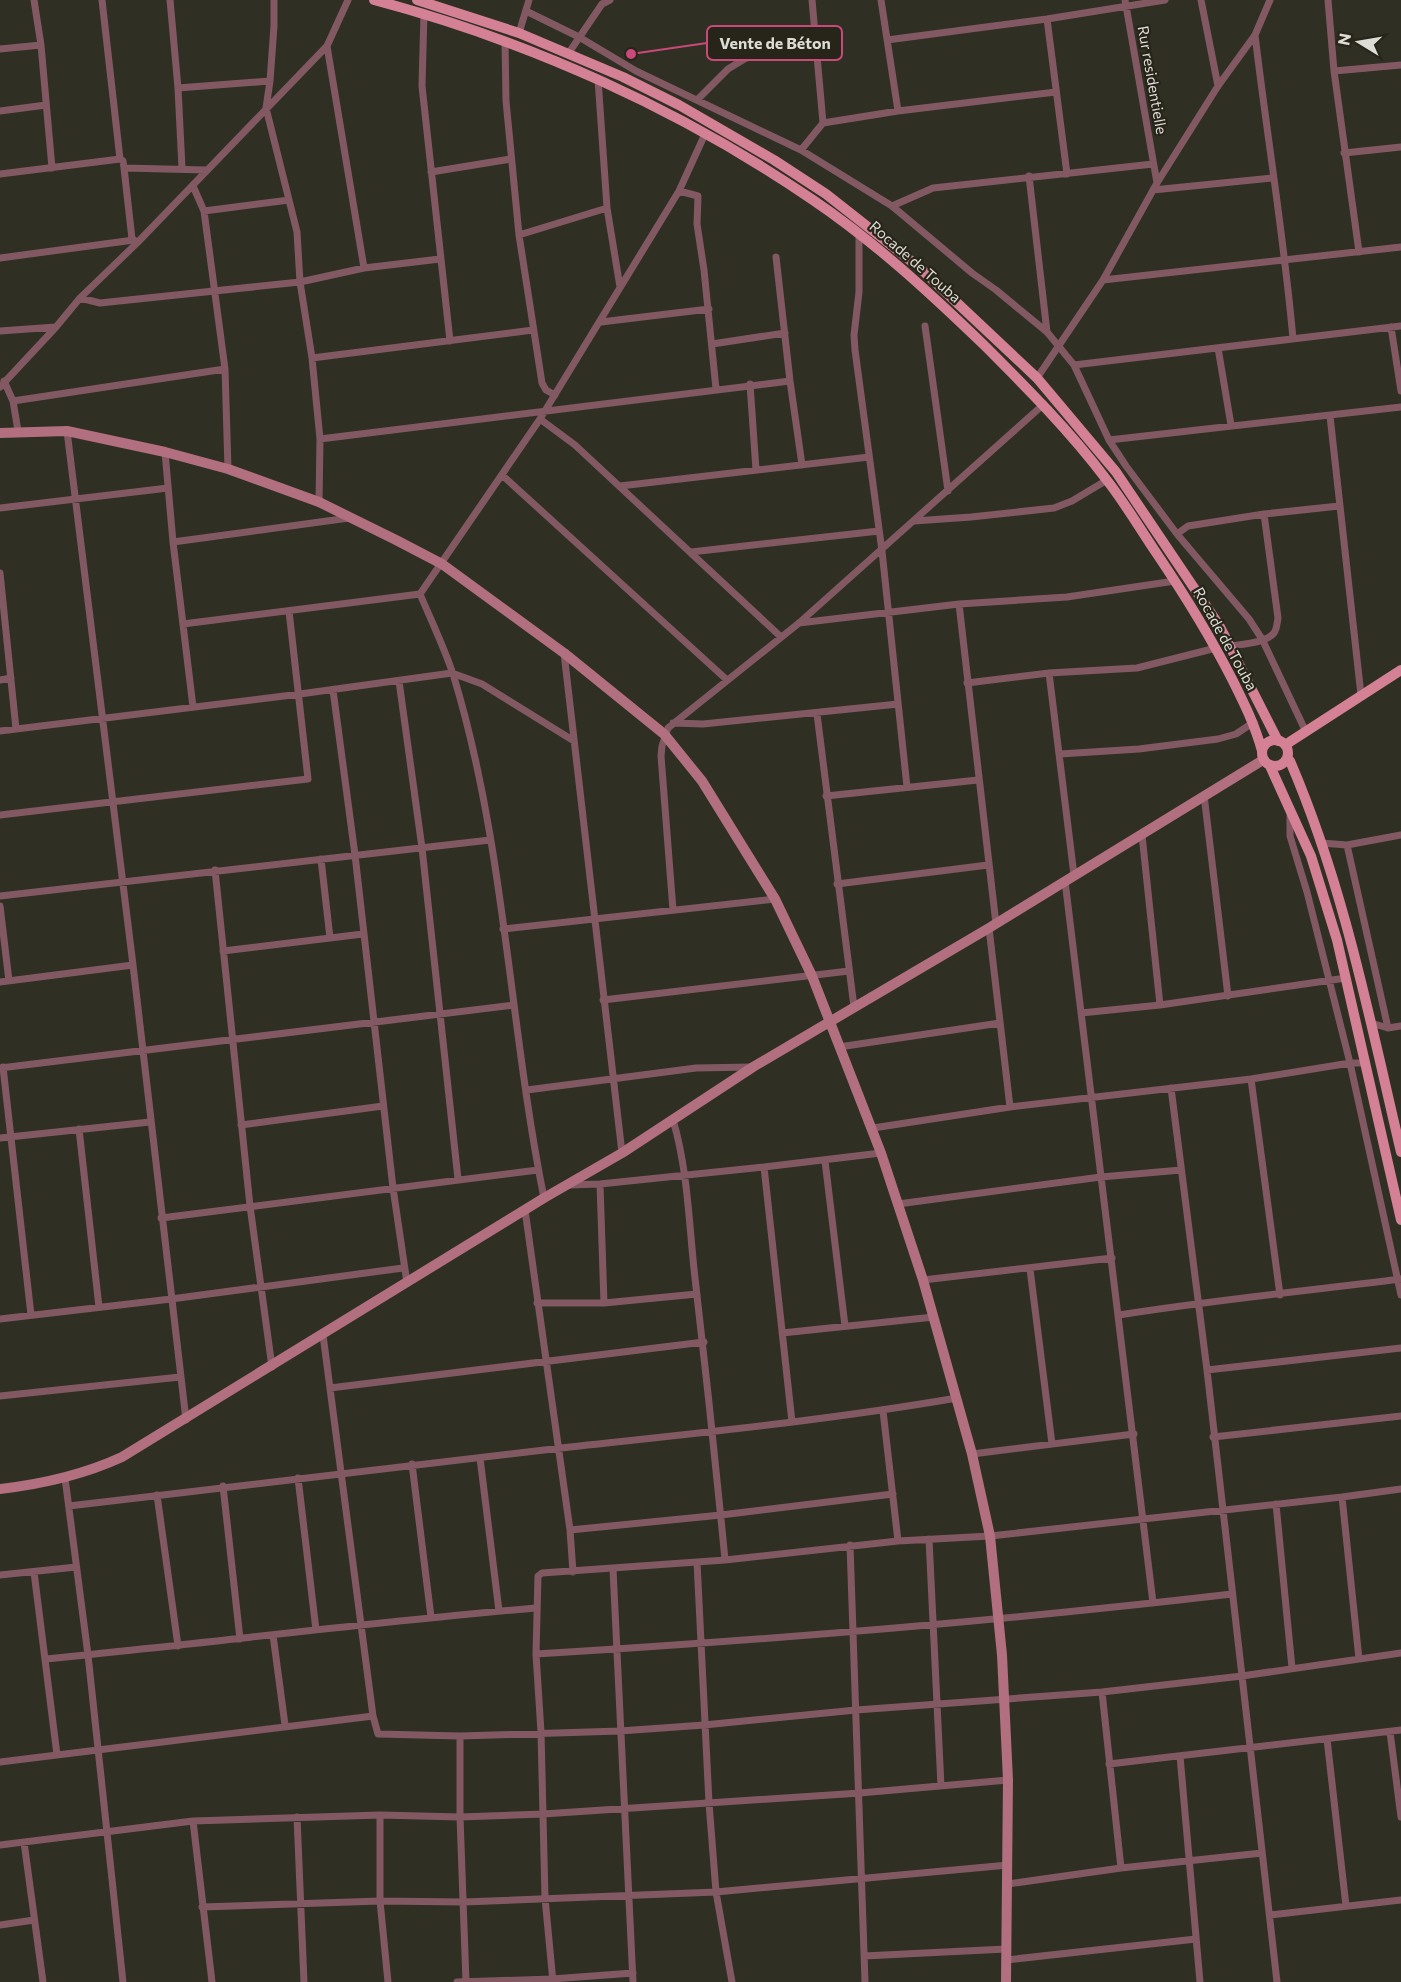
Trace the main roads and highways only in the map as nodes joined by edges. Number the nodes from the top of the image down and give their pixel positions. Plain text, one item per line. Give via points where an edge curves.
1 (374, 0) edge
2 (417, 0) edge
3 (1401, 670) edge
4 (1282, 743) junction
5 (1287, 758) junction
6 (1265, 759) junction
7 (1396, 1112) edge
8 (1401, 1152) edge
9 (1401, 1220) edge

1 - 6 main road, Rocade de Touba via 424,13 598,78 705,134 815,201 930,293 1044,404 1107,480 1216,648 1254,722
2 - 4 main road, Rocade de Touba via 519,33 679,105 826,194 920,268 1037,378 1121,469 1231,646
3 - 4 main road via 1306,732
4 - 5 main road, Rocade de Touba
4 - 6 main road via 1266,744
5 - 6 main road via 1280,765
5 - 7 main road via 1321,843
6 - 9 main road, Rocade de Touba via 1311,856 1336,940
7 - 8 main road

